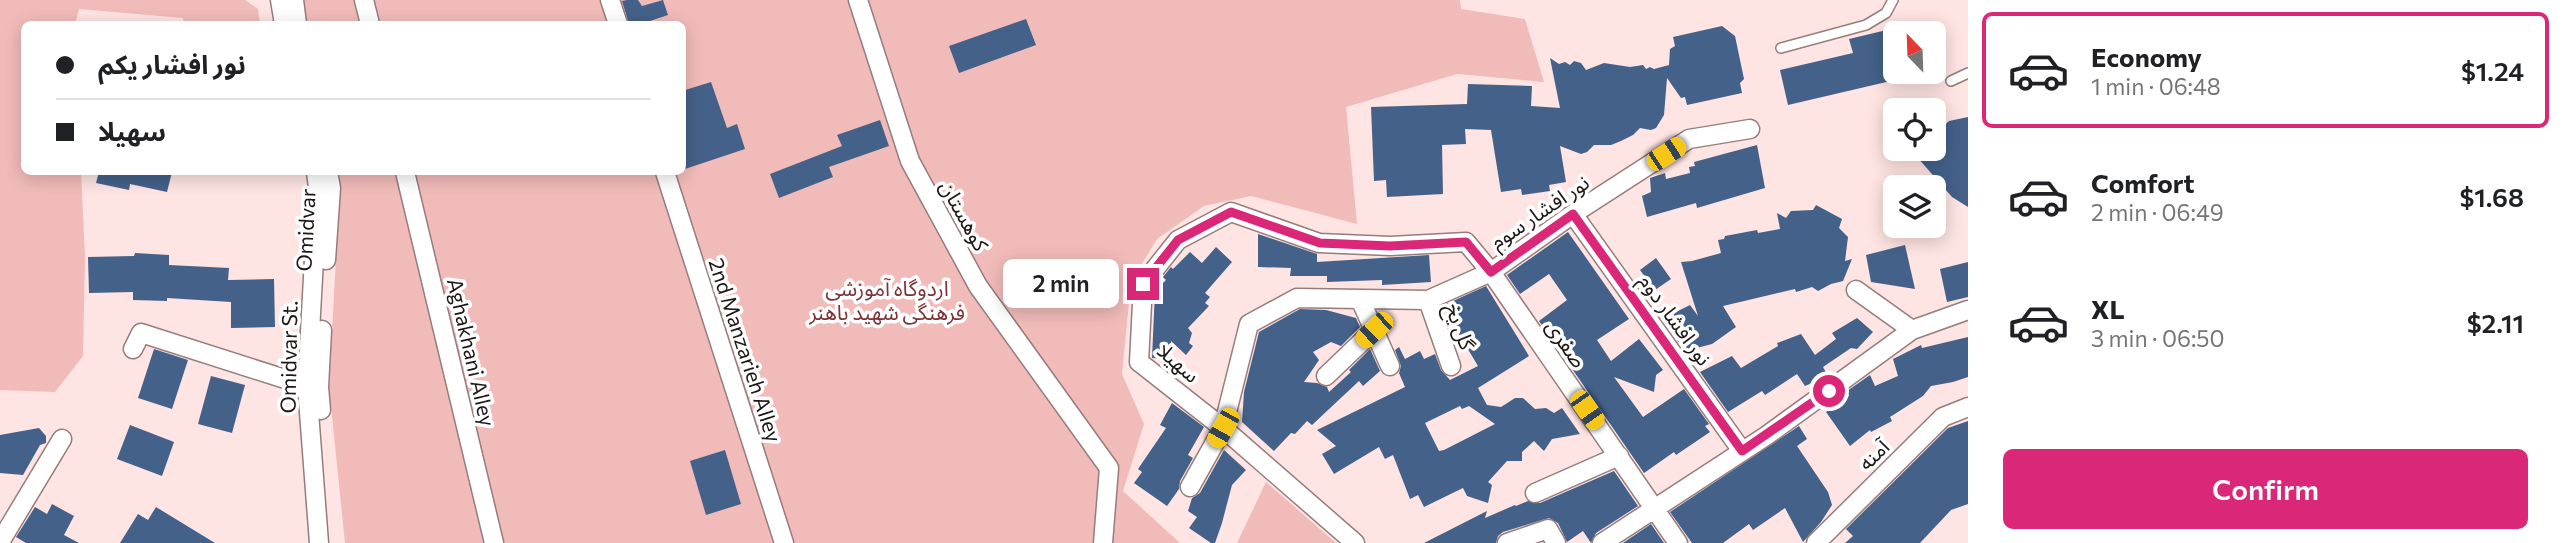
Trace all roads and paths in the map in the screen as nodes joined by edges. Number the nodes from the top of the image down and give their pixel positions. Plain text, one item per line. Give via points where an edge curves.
1 (280, 0) edge
2 (294, 0) edge
3 (364, 0) edge
4 (610, 0) edge
5 (858, 0) edge
6 (1893, 0) edge
7 (284, 21) edge
8 (297, 21) edge
9 (369, 21) edge
10 (617, 21) edge
11 (1782, 48) dead end
12 (1968, 73) edge
13 (1951, 81) dead end
14 (1750, 129) dead end
15 (406, 175) edge
16 (666, 175) edge
17 (323, 180) edge
18 (1573, 214) junction
19 (1491, 272) junction
20 (319, 278) joint
21 (1856, 290) dead end
22 (1360, 299) junction
23 (1428, 300) junction
24 (1968, 310) edge
25 (1374, 330) junction
26 (1912, 330) junction
27 (133, 349) dead end
28 (1390, 366) dead end
29 (1451, 366) dead end
30 (1326, 376) dead end
31 (313, 387) junction
32 (1968, 407) edge
33 (1223, 428) junction
34 (62, 439) dead end
35 (1742, 451) junction
36 (1619, 456) junction
37 (1191, 487) dead end
38 (1535, 493) dead end
39 (1655, 509) junction
40 (0, 510) edge
41 (20, 511) junction
42 (0, 542) edge
43 (319, 543) edge
44 (330, 543) edge
45 (494, 543) edge
46 (784, 543) edge
47 (1103, 543) edge
48 (1354, 543) edge
49 (1507, 543) edge
50 (1556, 543) edge
51 (1602, 543) edge
52 (1678, 543) edge
53 (1816, 543) edge

1 - 7 street
2 - 8 street
3 - 9 street
4 - 10 street
5 - 47 street, کوهستان via 910,161 978,286 1109,468
6 - 11 lane via 1886,13 1866,25
12 - 13 lane
14 - 18 street, نور افشار سوم via 1689,139
15 - 45 street, Aghakhani Alley
16 - 46 street, 2nd Manzarieh Alley
17 - 20 street, Omidvar
18 - 19 street, نور افشار سوم
18 - 35 street, نور افشار دوم
19 - 23 street, نور افشار سوم
19 - 33 street, سهیلا via 1466,242 1320,243 1231,212 1178,240 1143,284 1139,362
19 - 36 street, صفری
20 - 31 street, Omidvar St.
21 - 26 street
22 - 23 street, نور افشار سوم
22 - 25 street
22 - 33 street, نور افشار سوم via 1297,298 1249,324
23 - 29 street, گل یخ
24 - 26 street
25 - 28 street
25 - 30 street
26 - 35 street
27 - 31 street via 141,333
31 - 43 street, Omidvar St.
31 - 44 street
32 - 53 street, آمنه via 1943,417
33 - 37 street, نور افشار سوم
33 - 48 street, سهیلا
34 - 41 street
35 - 39 street
36 - 38 street
36 - 39 street, صفری
39 - 51 street
39 - 52 street, صفری
40 - 41 street
41 - 42 street
49 - 50 street via 1548,529

